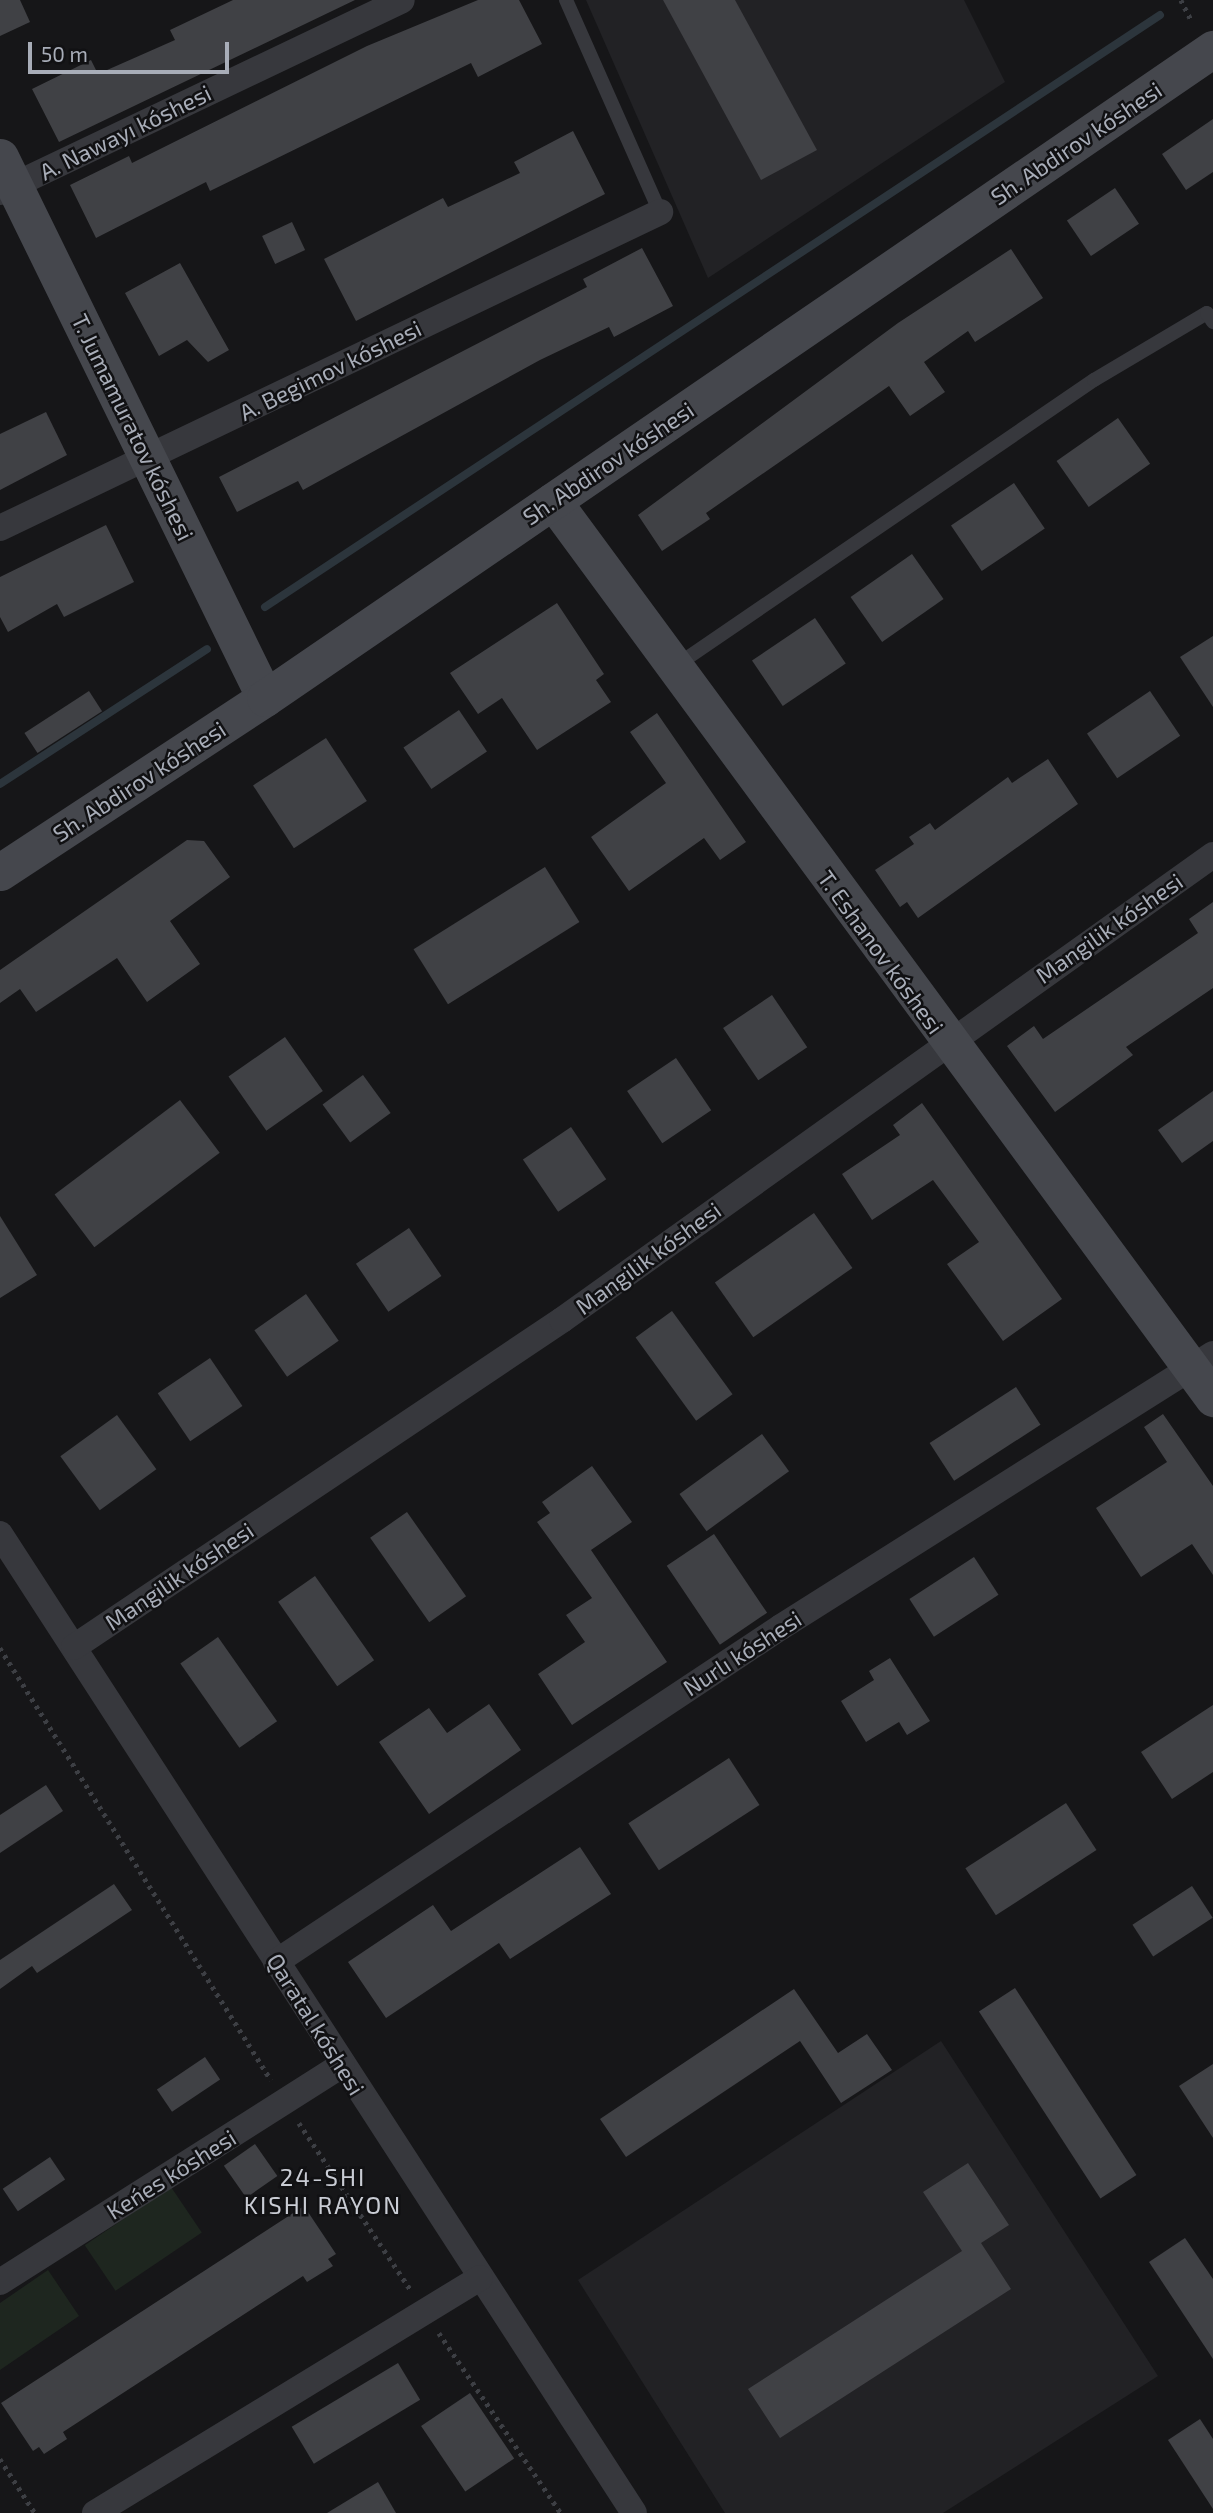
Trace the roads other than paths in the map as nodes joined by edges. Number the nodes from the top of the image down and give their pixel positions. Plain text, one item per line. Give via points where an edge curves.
1 (402, 0) edge
2 (566, 0) edge
3 (1203, 35) edge
4 (5, 178) edge
5 (660, 212) joint
6 (1213, 322) edge
7 (149, 456) junction
8 (553, 501) junction
9 (0, 527) edge
10 (673, 668) junction
11 (265, 698) junction
12 (1213, 855) edge
13 (0, 872) edge
14 (947, 1041) junction
15 (1202, 1362) edge
16 (1213, 1398) edge
17 (0, 1534) edge
18 (74, 1647) junction
19 (276, 1962) junction
20 (342, 2065) junction
21 (480, 2278) junction
22 (0, 2282) edge
23 (95, 2513) edge
24 (634, 2513) edge

1 - 4 street, A. Nawayı kóshesi
2 - 5 lane
3 - 8 main road, Sh. Abdirov kóshesi
4 - 7 main road, T. Jumamuratov kóshesi
5 - 7 street, A. Begimov kóshesi
6 - 10 lane via 1208,313 1094,380
7 - 9 street, A. Begimov kóshesi
7 - 11 main road, T. Jumamuratov kóshesi
8 - 10 main road, T. Eshanov kóshesi
8 - 11 main road, Sh. Abdirov kóshesi
10 - 14 main road, T. Eshanov kóshesi
11 - 13 main road, Sh. Abdirov kóshesi
12 - 14 street, Mangilik kóshesi
14 - 15 main road, T. Eshanov kóshesi
14 - 18 street, Mangilik kóshesi via 562,1320
15 - 16 main road, T. Eshanov kóshesi
15 - 19 street, Nurlı kóshesi via 781,1627
17 - 18 street, Qaratal kóshesi
18 - 19 street, Qaratal kóshesi
19 - 20 street, Qaratal kóshesi
20 - 21 street, Qaratal kóshesi
20 - 22 street, Keńes kóshesi
21 - 23 street
21 - 24 street, Qaratal kóshesi

